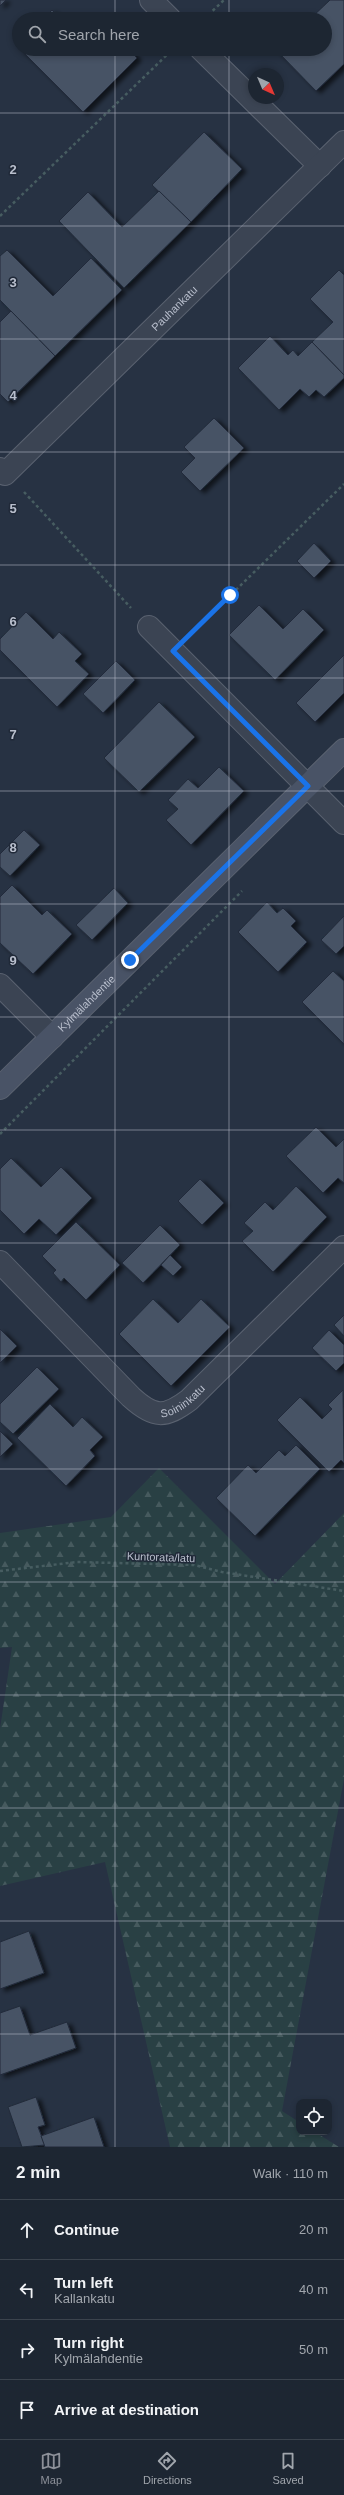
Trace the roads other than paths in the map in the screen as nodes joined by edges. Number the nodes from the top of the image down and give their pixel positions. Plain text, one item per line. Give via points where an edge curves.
1 (151, 0) edge
2 (163, 12) edge
3 (208, 56) edge
4 (344, 142) edge
5 (320, 166) junction
6 (2, 472) edge
7 (149, 627) road end
8 (344, 750) edge
9 (308, 786) junction
10 (344, 823) edge
11 (0, 985) edge
12 (52, 1037) junction
13 (0, 1088) edge
14 (344, 1247) edge
15 (0, 1262) edge

1 - 2 street
3 - 5 street
4 - 5 street, Pauhankatu
5 - 6 street, Pauhankatu
7 - 9 street
8 - 9 street, Kylmälahdentie
9 - 10 street
9 - 12 street, Kylmälahdentie
11 - 12 street
12 - 13 street, Kylmälahdentie
14 - 15 street, Soininkatu via 189,1400 173,1411 159,1413 143,1408 131,1397

